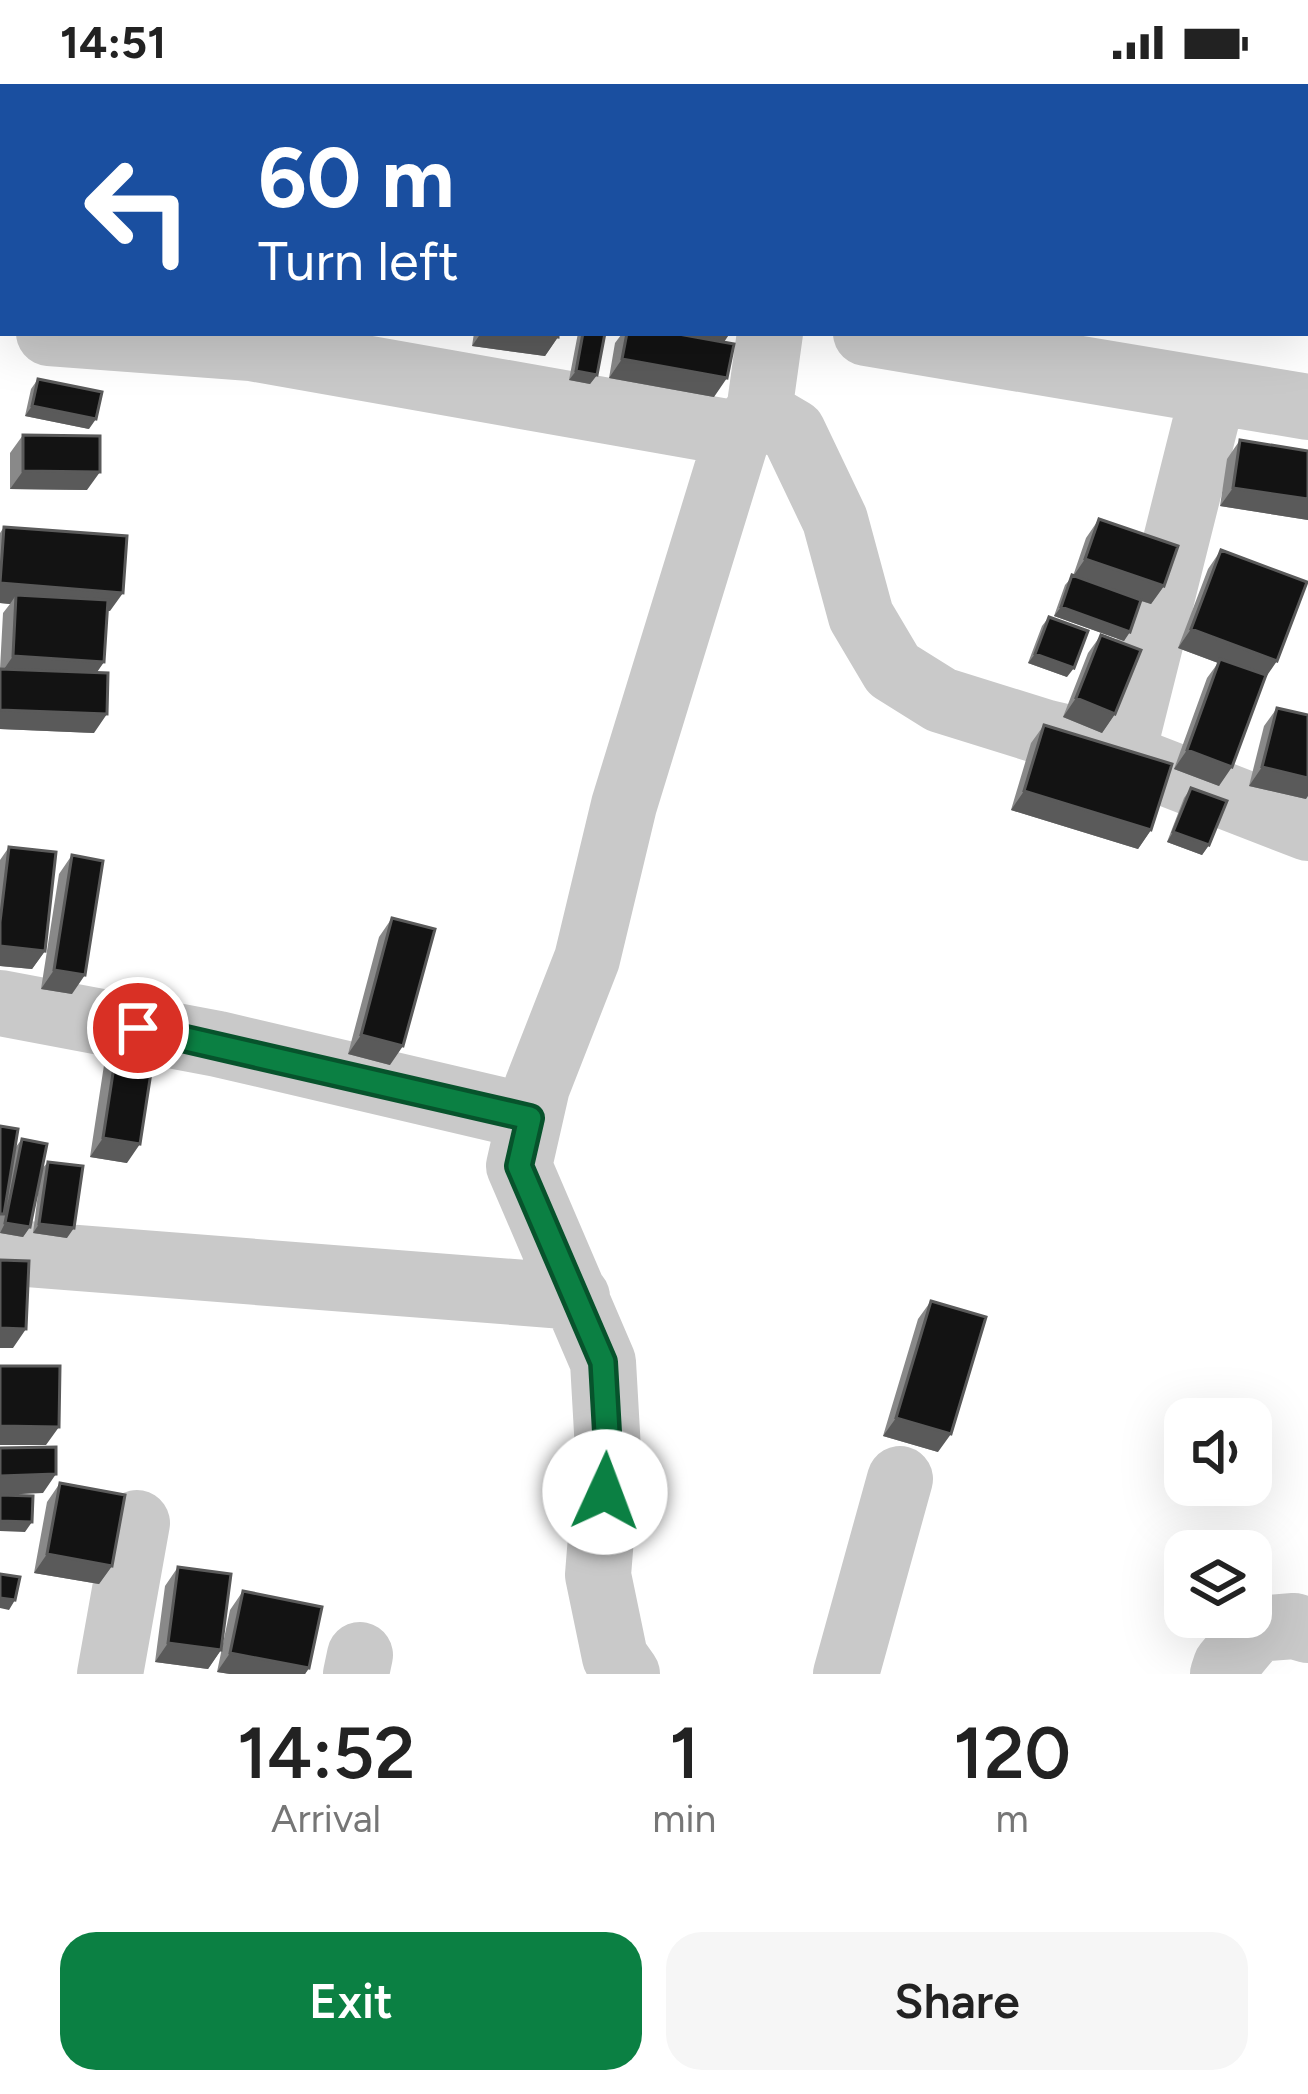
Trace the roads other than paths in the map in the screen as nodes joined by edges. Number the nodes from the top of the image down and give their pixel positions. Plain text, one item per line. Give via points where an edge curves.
1 (125, 336) edge
2 (769, 336) edge
3 (883, 336) edge
4 (252, 341) edge
5 (1213, 393) junction
6 (1308, 406) edge
7 (748, 423) junction
8 (1132, 753) junction
9 (1308, 828) edge
10 (0, 1003) edge
11 (530, 1118) junction
12 (0, 1252) edge
13 (577, 1297) junction
14 (900, 1479) dead end
15 (137, 1523) dead end
16 (1308, 1630) edge
17 (110, 1674) edge
18 (627, 1674) edge
19 (846, 1674) edge
20 (1223, 1674) edge

1 - 4 street
2 - 7 street
3 - 5 street
4 - 7 street
5 - 6 street
5 - 8 street via 1127,736
7 - 8 street via 793,432 835,520 861,616 893,670 940,700
7 - 11 street via 624,805 587,959
8 - 9 street
10 - 11 street via 218,1044
11 - 13 street via 519,1166
12 - 13 street
13 - 18 street via 603,1362 608,1450 598,1575 615,1657
14 - 19 street
15 - 17 street
16 - 20 street via 1256,1629

